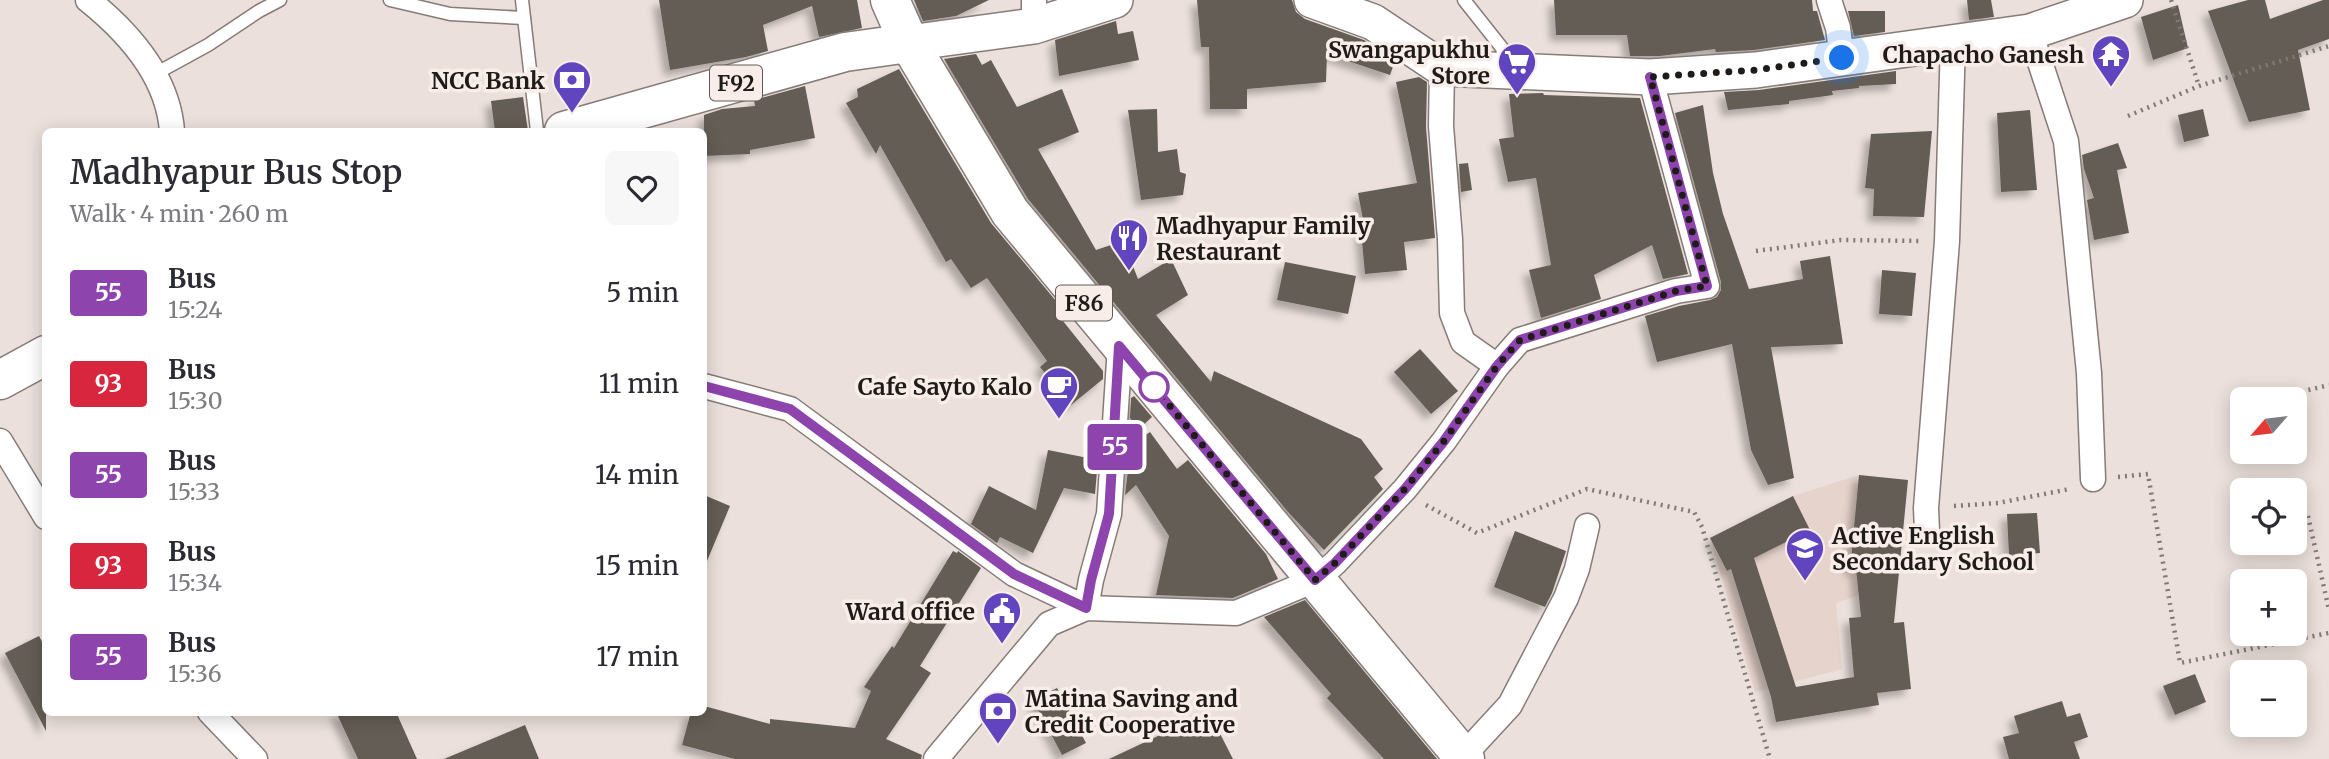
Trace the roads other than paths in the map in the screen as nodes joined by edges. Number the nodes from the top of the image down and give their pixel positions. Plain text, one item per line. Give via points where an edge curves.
1 (88, 0) edge
2 (280, 0) edge
3 (390, 0) edge
4 (522, 0) edge
5 (890, 0) edge
6 (1115, 0) edge
7 (1312, 0) edge
8 (1464, 0) edge
9 (1829, 0) edge
10 (2125, 0) edge
11 (1034, 13) edge
12 (524, 18) junction
13 (2030, 32) junction
14 (1953, 42) junction
15 (909, 43) junction
16 (1842, 58) junction
17 (1442, 68) junction
18 (1507, 71) junction
19 (155, 74) junction
20 (1650, 77) junction
21 (172, 128) edge
22 (537, 128) edge
23 (575, 128) edge
24 (1119, 346) junction
25 (42, 357) edge
26 (1497, 366) junction
27 (0, 380) edge
28 (707, 387) edge
29 (0, 442) edge
30 (2093, 479) road end
31 (42, 510) edge
32 (1926, 520) road end
33 (1587, 526) dead end
34 (1315, 580) junction
35 (1086, 608) junction
36 (214, 716) edge
37 (1464, 758) edge
38 (255, 759) edge
39 (936, 759) edge

1 - 19 street
2 - 19 lane
3 - 12 lane via 450,14
4 - 12 lane
5 - 15 main road, F86
6 - 11 main road, F92
7 - 17 main road via 1373,22
8 - 18 lane via 1502,48
9 - 16 street
10 - 13 main road
11 - 15 main road, F92
12 - 22 lane
13 - 14 main road
13 - 30 street via 2066,141 2089,373
14 - 16 main road
14 - 32 street via 1947,241
15 - 23 main road, F92 via 845,52
15 - 24 main road, F86 via 1010,212
16 - 20 main road
17 - 18 main road
17 - 26 street via 1452,313 1463,342
18 - 20 main road
19 - 21 street
20 - 26 street via 1707,286 1676,291 1520,340
24 - 34 main road, F86
24 - 35 street via 1109,514
25 - 27 main road
26 - 34 street via 1405,489
28 - 35 street via 790,409 1014,574
29 - 31 street
33 - 37 street via 1566,598 1510,705
34 - 35 street via 1236,613
34 - 37 main road, F86
35 - 39 street via 1049,624
36 - 38 street

